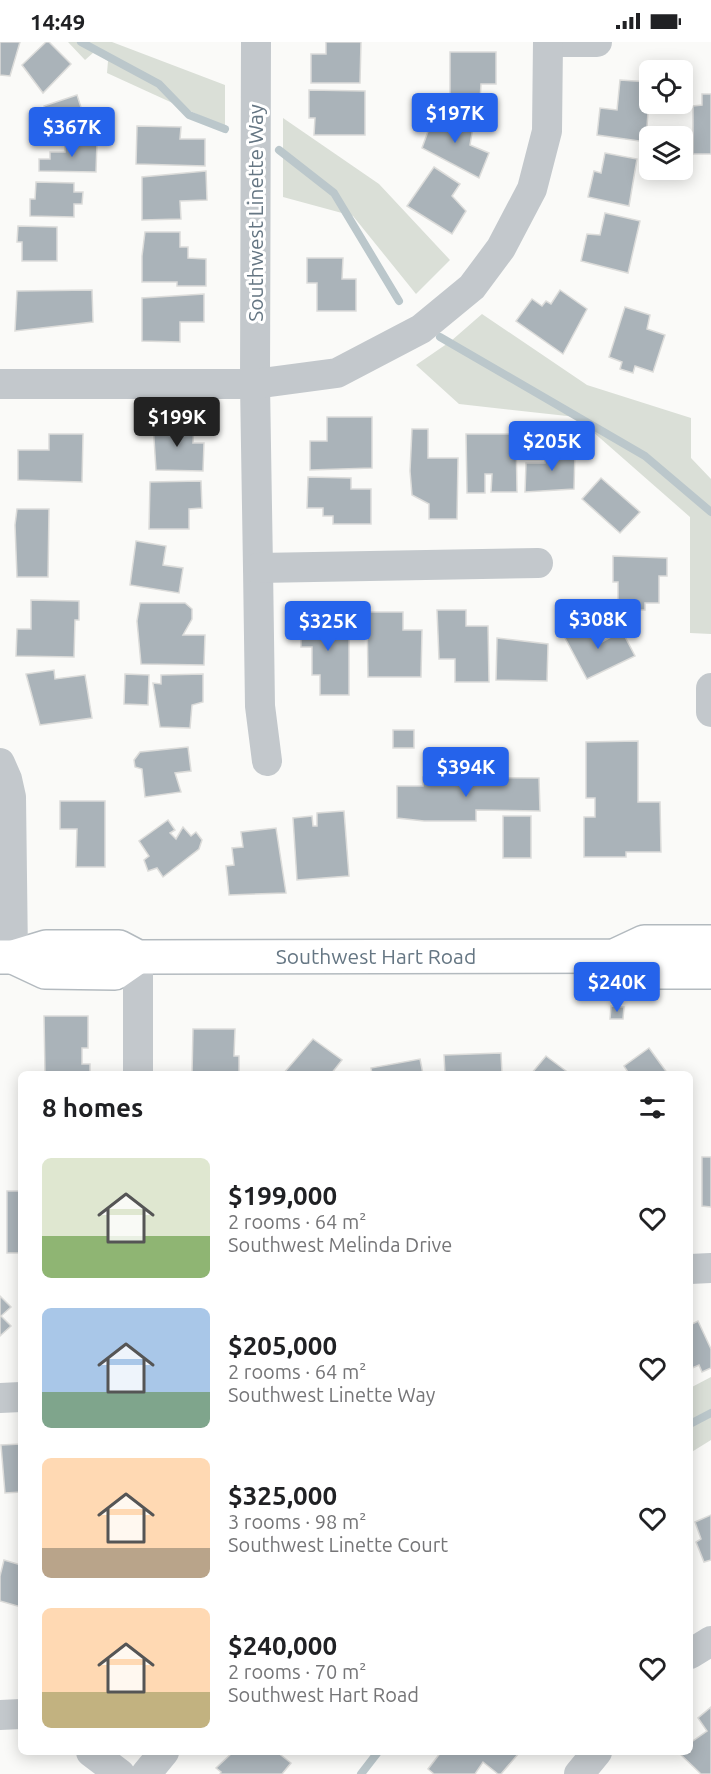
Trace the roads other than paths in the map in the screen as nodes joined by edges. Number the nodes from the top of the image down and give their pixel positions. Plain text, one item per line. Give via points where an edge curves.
1 (256, 42) edge
2 (548, 42) edge
3 (597, 42) edge
4 (0, 384) edge
5 (255, 384) junction
6 (538, 563) dead end
7 (258, 567) junction
8 (711, 688) edge
9 (711, 712) edge
10 (267, 761) dead end
11 (0, 763) edge
12 (711, 942) edge
13 (614, 956) junction
14 (7, 957) edge
15 (138, 957) junction
16 (711, 972) edge
17 (138, 1071) edge
18 (711, 1268) edge
19 (693, 1269) edge
20 (18, 1397) edge
21 (0, 1398) edge
22 (711, 1641) edge
23 (693, 1652) edge
24 (18, 1714) edge
25 (0, 1715) edge
26 (95, 1755) edge
27 (162, 1755) edge
28 (595, 1755) edge
29 (120, 1774) edge
30 (146, 1774) edge
31 (579, 1774) edge

1 - 5 street, Southwest Linette Way
2 - 3 street
2 - 5 street via 547,131 532,189 501,248 472,287 421,329 337,373
4 - 5 street
5 - 7 street, Southwest Linette Way
6 - 7 street
7 - 10 street, Southwest Linette Way via 260,706
8 - 9 street
11 - 14 street via 11,797
12 - 13 main road, Southwest Hart Road via 644,942
13 - 15 main road, Southwest Hart Road
13 - 16 main road, Southwest Hart Road via 644,972
14 - 15 main road, Southwest Hart Road via 46,947 119,948
15 - 17 street
18 - 19 street
20 - 21 street
22 - 23 street
24 - 25 street
26 - 29 street
27 - 30 street
28 - 31 street

